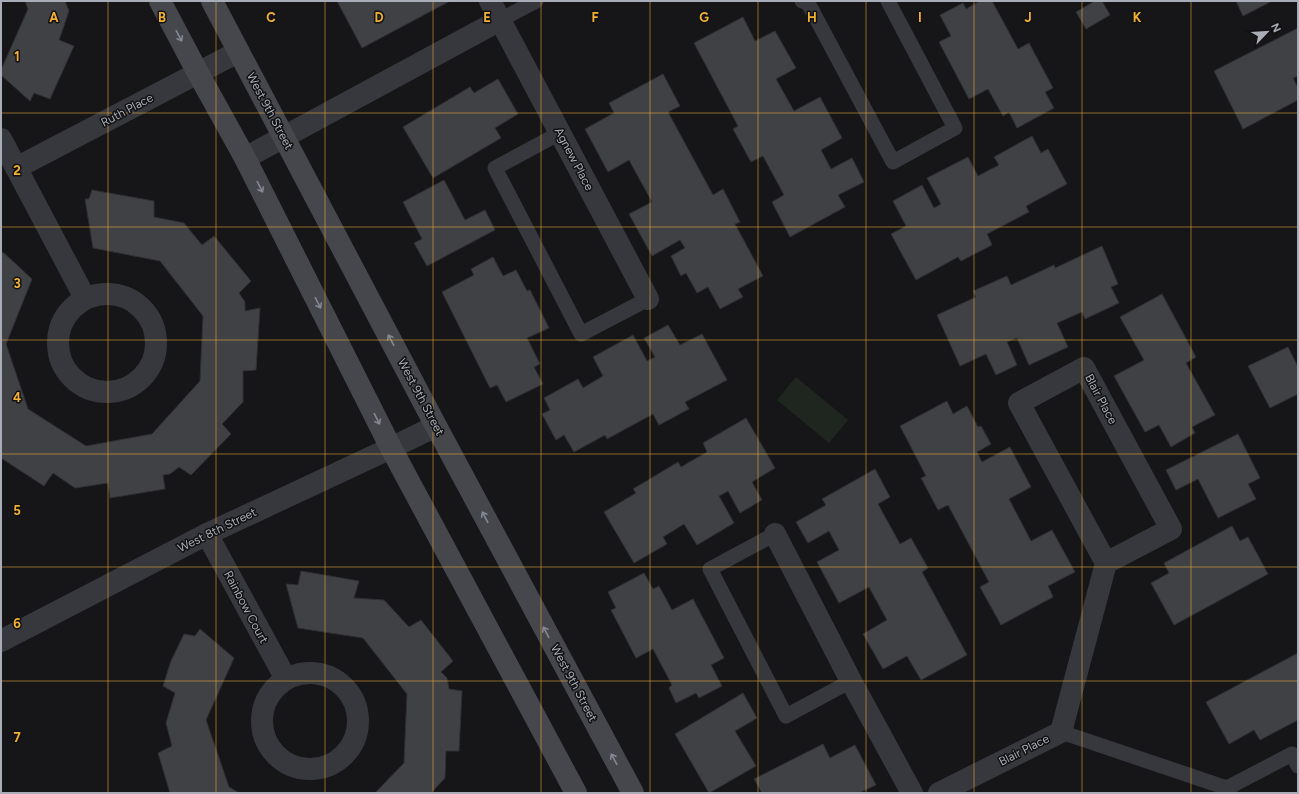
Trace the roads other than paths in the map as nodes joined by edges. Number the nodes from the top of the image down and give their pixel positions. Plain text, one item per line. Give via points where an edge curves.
1 (160, 1) edge
2 (212, 1) edge
3 (490, 1) edge
4 (536, 1) edge
5 (888, 1) edge
6 (807, 2) edge
7 (500, 20) junction
8 (238, 52) junction
9 (198, 73) junction
10 (560, 134) junction
11 (284, 136) junction
12 (1, 139) edge
13 (245, 158) junction
14 (16, 168) junction
15 (85, 298) junction
16 (648, 299) joint
17 (436, 426) junction
18 (391, 448) junction
19 (207, 534) junction
20 (775, 534) joint
21 (1106, 563) junction
22 (1, 641) edge
23 (286, 679) junction
24 (851, 681) junction
25 (1061, 732) junction
26 (1298, 766) edge
27 (1228, 791) edge
28 (576, 793) edge
29 (633, 793) edge
30 (912, 793) edge
31 (939, 793) edge

1 -> 9 street
2 - 8 street, West 9th Street
3 - 7 street, Agnew Place
4 - 7 lane
5 - 6 lane via 955,128 893,162
7 - 10 street, Agnew Place
7 - 11 street
8 - 9 street, Ruth Place
8 - 11 street, West 9th Street
9 - 13 street
9 - 14 street, Ruth Place
10 - 16 street, Agnew Place
10 - 16 lane via 494,168 581,334
11 - 13 street
17 -> 11 street, West 9th Street
12 - 14 street
13 -> 18 street
14 - 15 street
15 - 15 street via 71,308 62,323 57,339 59,356 66,372 79,384 93,391 125,390 139,382 150,370 156,354 157,338 153,323 144,309 132,299 100,293
17 - 18 street, West 8th Street
29 -> 17 street, West 9th Street
18 - 19 street, West 8th Street
18 - 28 street
19 - 22 street, West 8th Street
19 - 23 street, Rainbow Court
20 - 24 street
20 - 24 lane via 710,569 786,716
21 - 21 street, Blair Place via 1020,403 1084,368 1171,529
21 - 25 street, Blair Place
23 - 23 street via 273,690 265,704 262,720 264,736 272,751 298,768 314,769 329,765 342,757 352,745 357,730 357,715 352,700 344,687 330,678 316,674 300,674
24 - 30 street
25 - 27 lane
25 - 31 street, Blair Place
26 - 27 lane via 1292,754

